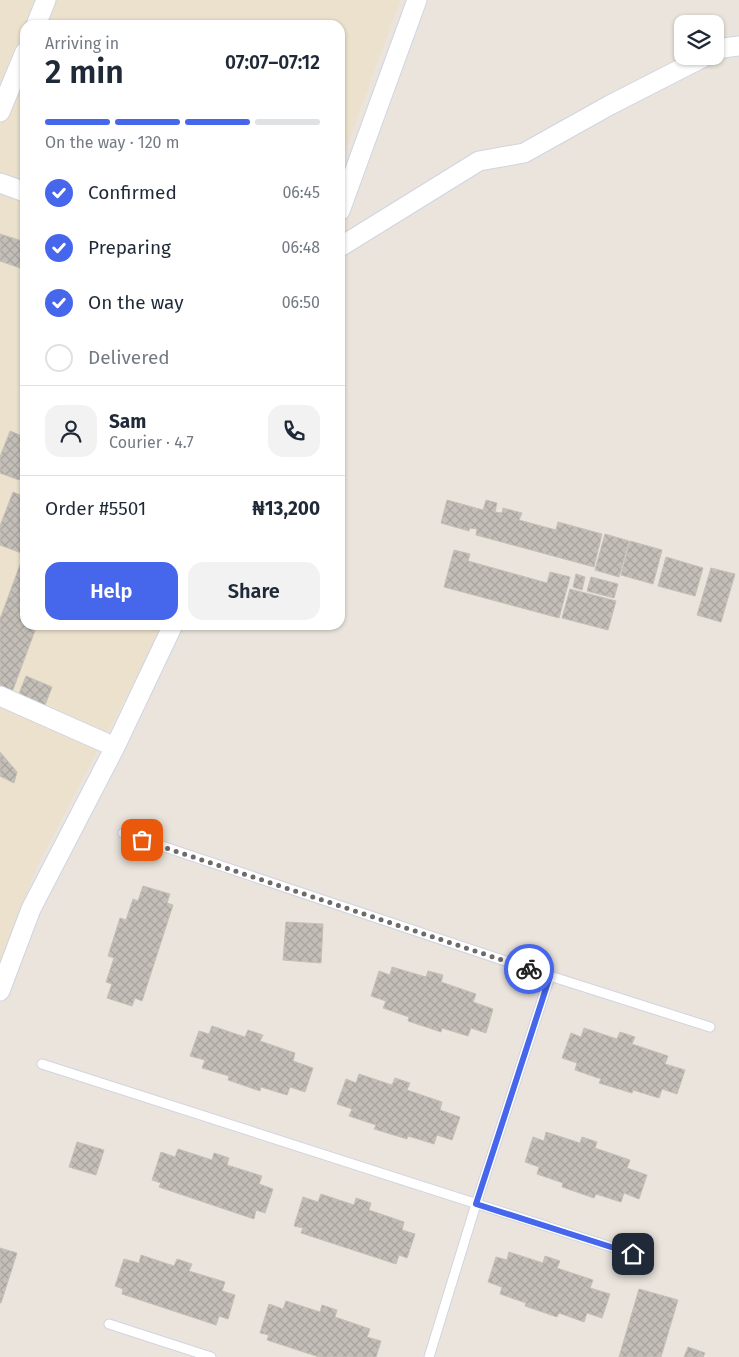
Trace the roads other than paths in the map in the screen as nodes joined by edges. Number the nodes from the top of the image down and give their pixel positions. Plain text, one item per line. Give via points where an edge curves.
1 (46, 0) edge
2 (417, 0) edge
3 (38, 20) edge
4 (739, 46) edge
5 (724, 48) edge
6 (20, 64) edge
7 (688, 65) edge
8 (0, 112) edge
9 (0, 183) edge
10 (20, 190) edge
11 (345, 197) edge
12 (345, 244) edge
13 (171, 630) edge
14 (0, 696) edge
15 (115, 747) junction
16 (124, 833) dead end
17 (550, 976) junction
18 (0, 991) edge
19 (710, 1027) dead end
20 (42, 1064) dead end
21 (476, 1204) junction
22 (633, 1254) dead end
23 (110, 1324) dead end
24 (211, 1357) edge
25 (429, 1357) edge

1 - 3 street
2 - 11 street
4 - 5 street
6 - 8 street
7 - 12 street via 524,153 479,161
9 - 10 street
13 - 15 street
14 - 15 street
15 - 18 street via 31,910
16 - 17 lane
17 - 19 lane
17 - 21 lane
20 - 21 lane
21 - 22 lane
21 - 25 lane
23 - 24 lane

